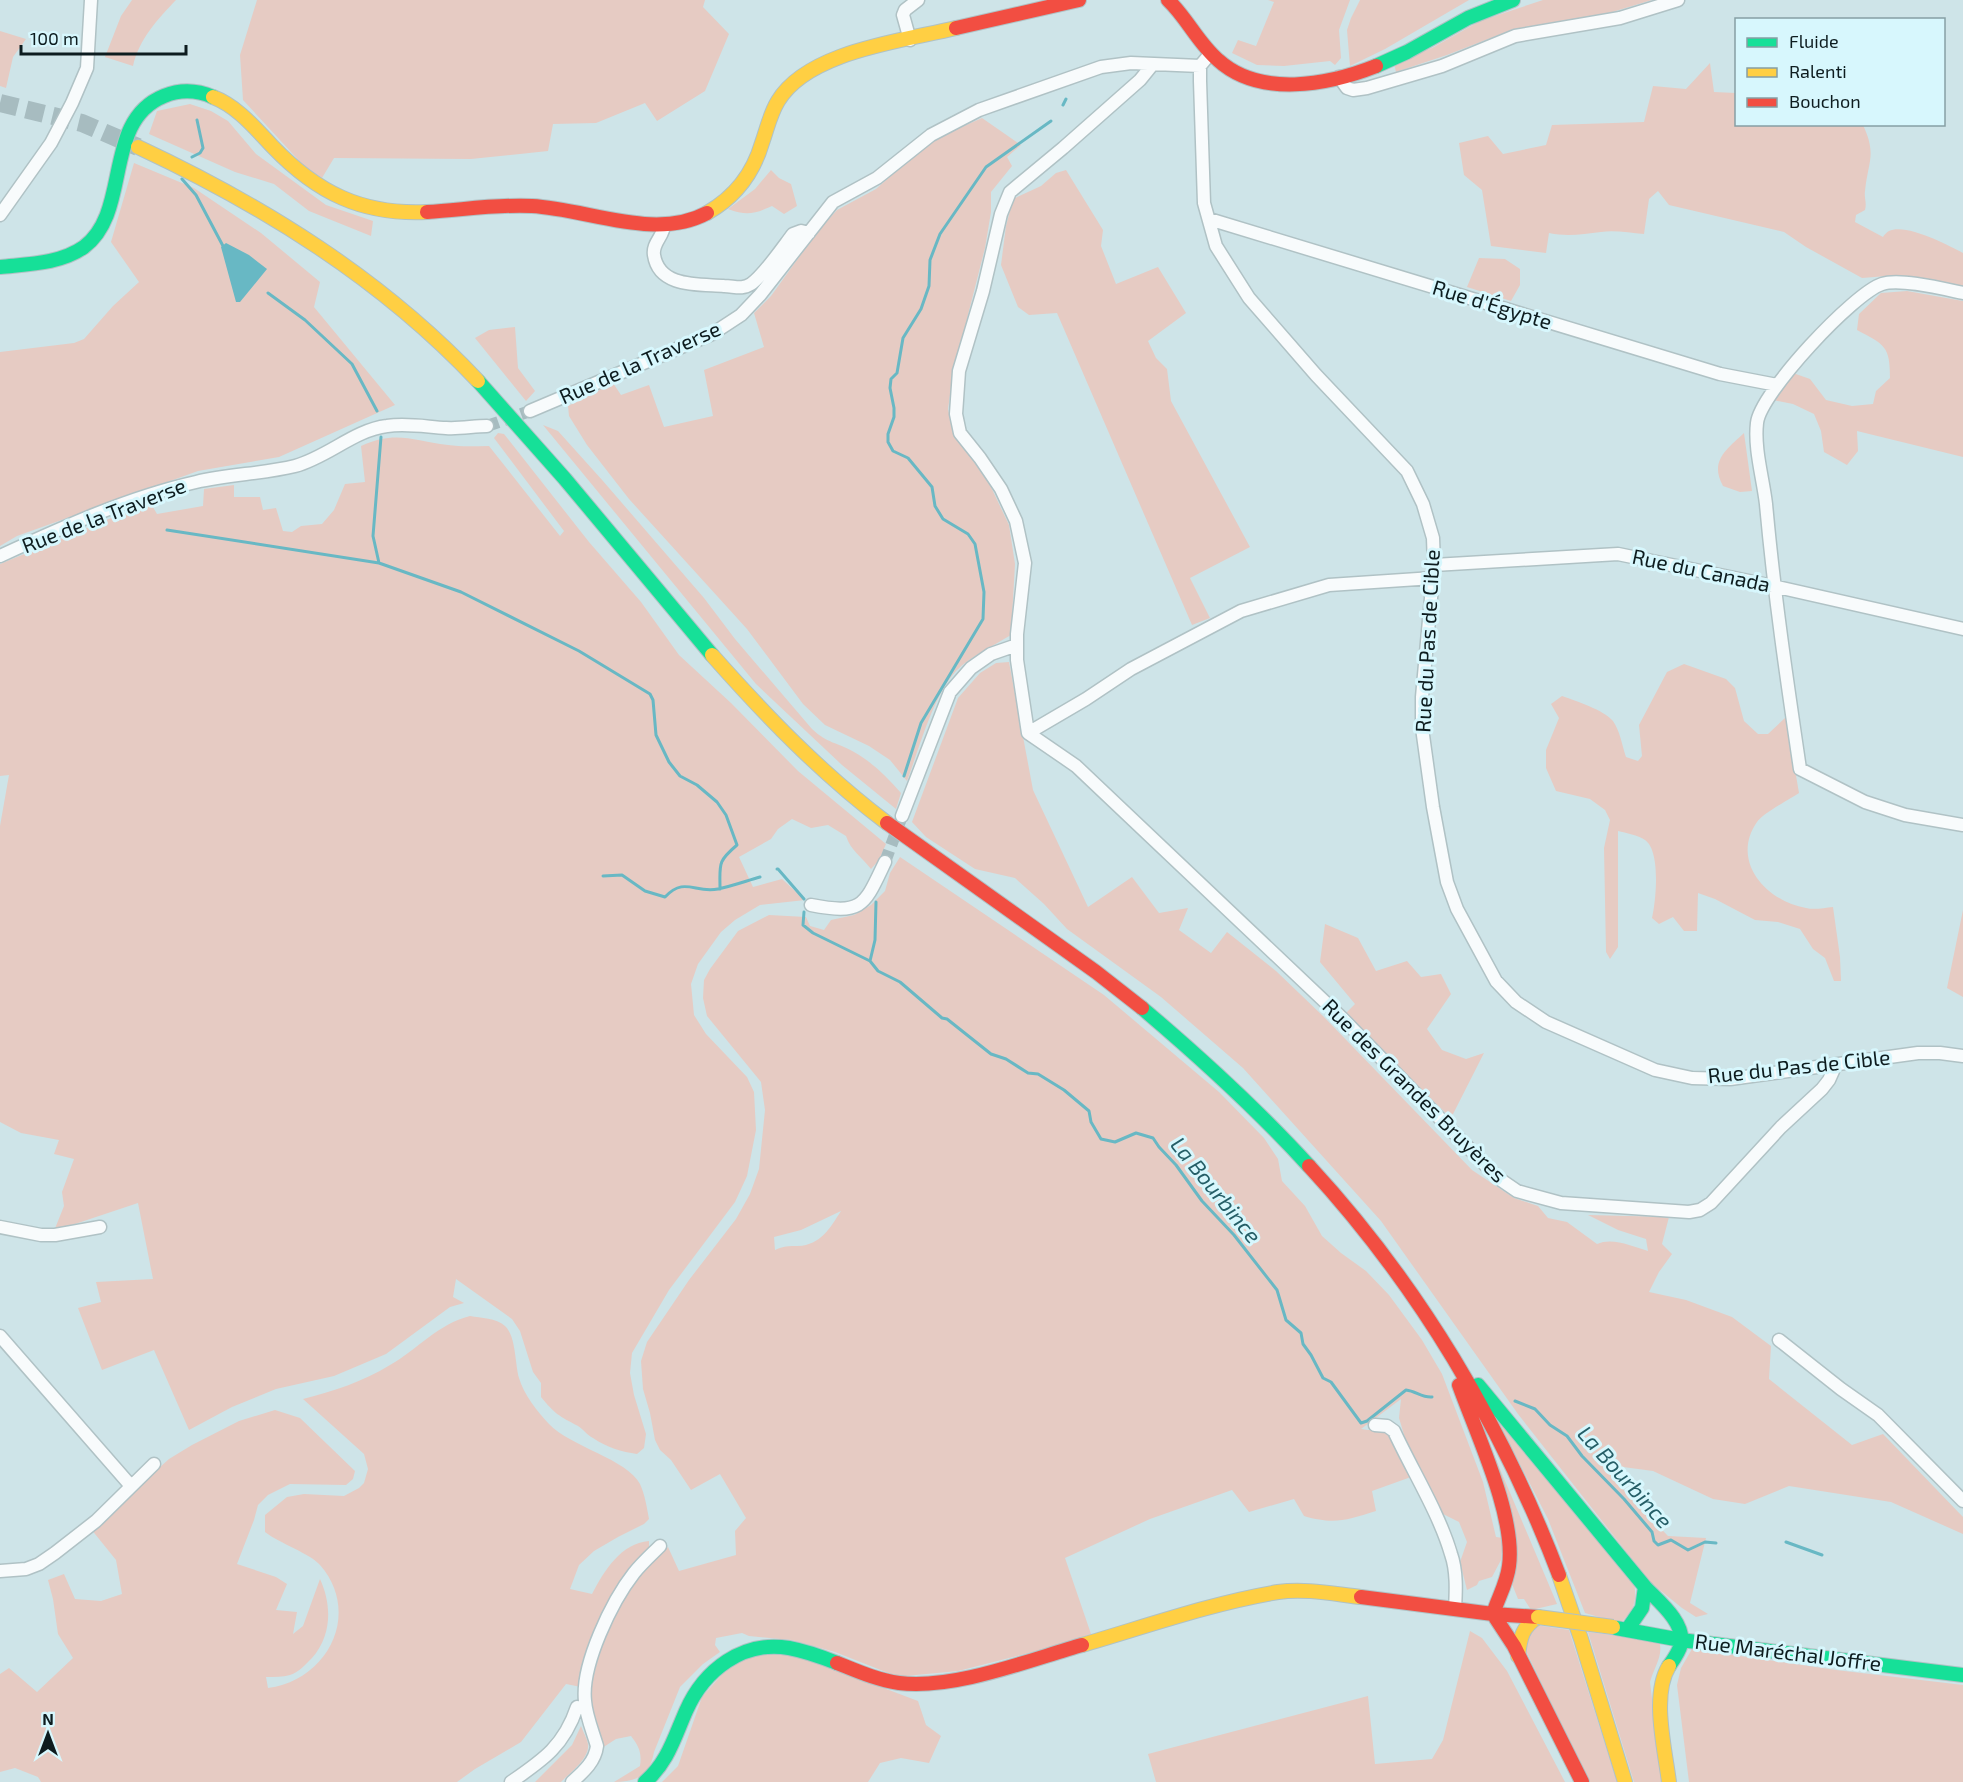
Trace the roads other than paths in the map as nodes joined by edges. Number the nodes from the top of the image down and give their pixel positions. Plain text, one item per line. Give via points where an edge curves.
1 (91, 0) edge
2 (918, 0) edge
3 (1079, 0) edge
4 (1168, 0) edge
5 (1513, 0) edge
6 (1678, 0) edge
7 (910, 40) junction
8 (1208, 51) junction
9 (1153, 64) junction
10 (1200, 66) junction
11 (1339, 78) junction
12 (138, 147) tunnel mouth
13 (0, 215) edge
14 (1209, 219) junction
15 (664, 225) junction
16 (809, 233) junction
17 (0, 267) edge
18 (1963, 293) edge
19 (1777, 385) junction
20 (530, 411) tunnel mouth
21 (488, 426) tunnel mouth
22 (0, 556) edge
23 (1434, 565) junction
24 (1433, 578) junction
25 (1773, 586) junction
26 (1963, 629) edge
27 (1017, 645) junction
28 (1028, 733) junction
29 (902, 816) tunnel mouth
30 (1963, 825) edge
31 (885, 862) tunnel mouth
32 (811, 905) dead end
33 (1963, 1056) edge
34 (1833, 1065) junction
35 (0, 1227) edge
36 (100, 1227) dead end
37 (0, 1336) edge
38 (1779, 1340) dead end
39 (1445, 1343) junction
40 (1376, 1425) dead end
41 (154, 1464) dead end
42 (131, 1486) junction
43 (1963, 1501) edge
44 (660, 1546) dead end
45 (0, 1571) edge
46 (1644, 1587) junction
47 (1455, 1609) junction
48 (1493, 1614) junction
49 (1538, 1617) junction
50 (1620, 1628) junction
51 (1681, 1640) junction
52 (1518, 1656) junction
53 (1963, 1675) edge
54 (577, 1707) dead end
55 (511, 1782) edge
56 (572, 1782) edge
57 (645, 1782) edge
58 (1582, 1782) edge
59 (1625, 1782) edge
60 (1669, 1782) edge

1 - 13 street via 87,68 51,143
2 - 7 street via 903,15
3 - 7 main road
4 - 8 main road via 1190,22
5 - 11 main road via 1443,30 1406,52
6 - 11 street via 1620,18 1515,36 1442,66 1367,88 1347,88
7 - 15 main road via 844,56 787,88 775,104 756,163 743,183 713,210
8 - 10 street
8 - 11 main road via 1227,67 1259,81 1296,84
9 - 10 street, Rue de la Traverse
9 - 16 street, Rue de la Traverse via 1118,63 1101,67 979,110 931,135 877,178 833,202
9 - 27 street via 1115,103 1010,192 959,371 956,414 960,433 1001,489 1016,521 1025,563
10 - 14 street, Rue du Pas de Cible via 1204,203
12 - 39 main road via 219,186 273,218 377,289 425,330 539,448 706,649 801,752 929,854 1137,1004 1233,1086 1279,1131 1375,1242
14 - 19 street, Rue d'Égypte via 1720,374
14 - 23 street, Rue du Pas de Cible via 1216,246 1249,298 1407,471 1423,504
15 - 16 street via 654,245 660,269 666,276 696,286 744,288 754,282 793,234
15 - 17 main road via 517,205 426,214 358,205 327,192 297,170 225,101 197,91 181,92 156,99 140,113 123,150 106,215 86,246 50,260
16 - 20 street, Rue de la Traverse via 741,315 712,334
18 - 19 street via 1923,284 1884,283 1865,292
19 - 25 street via 1761,408 1757,422
21 - 22 street, Rue de la Traverse via 410,425 366,431 297,465 196,482 149,495
23 - 24 street, Rue du Pas de Cible
23 - 25 street, Rue du Canada via 1618,554
24 - 28 street via 1329,585 1241,611 1131,669
24 - 34 street, Rue du Pas de Cible via 1422,728 1433,807 1447,882 1469,934 1496,981 1516,1002 1546,1022 1655,1070 1692,1078 1730,1079
25 - 26 street, Rue du Canada
25 - 30 street via 1800,770 1865,802 1905,815
27 - 28 street
27 - 29 street via 991,654 971,668 950,692
28 - 34 street, Rue des Grandes Bruyères via 1076,766 1342,1018 1498,1178 1517,1191 1561,1203 1700,1210 1822,1089
31 - 32 street via 860,904 838,910
33 - 34 street, Rue du Pas de Cible via 1918,1053
35 - 36 street via 41,1235
37 - 42 street
38 - 43 street via 1878,1415
39 - 46 main road
39 - 48 main road via 1504,1518 1510,1558
39 - 59 main road via 1508,1459 1549,1550
40 - 47 street via 1394,1431 1438,1521 1455,1573
41 - 42 street
42 - 45 street via 96,1521 39,1564 18,1571
44 - 56 street via 621,1592 597,1642 585,1700 597,1751 590,1765
46 - 50 main road via 1642,1608
46 - 51 main road via 1669,1614
47 - 48 main road, Rue Maréchal Joffre
47 - 57 main road, Rue Maréchal Joffre via 1318,1592 1280,1592 978,1675 925,1684 888,1681 819,1656 768,1645 745,1650 702,1682 664,1763
48 - 49 main road, Rue Maréchal Joffre
48 - 52 main road
49 - 50 main road, Rue Maréchal Joffre, bridge
49 - 52 main road via 1526,1624
50 - 51 main road, Rue Maréchal Joffre
51 - 53 main road, Rue Maréchal Joffre
51 - 60 main road via 1662,1681
52 - 58 main road
54 - 55 street via 553,1751

